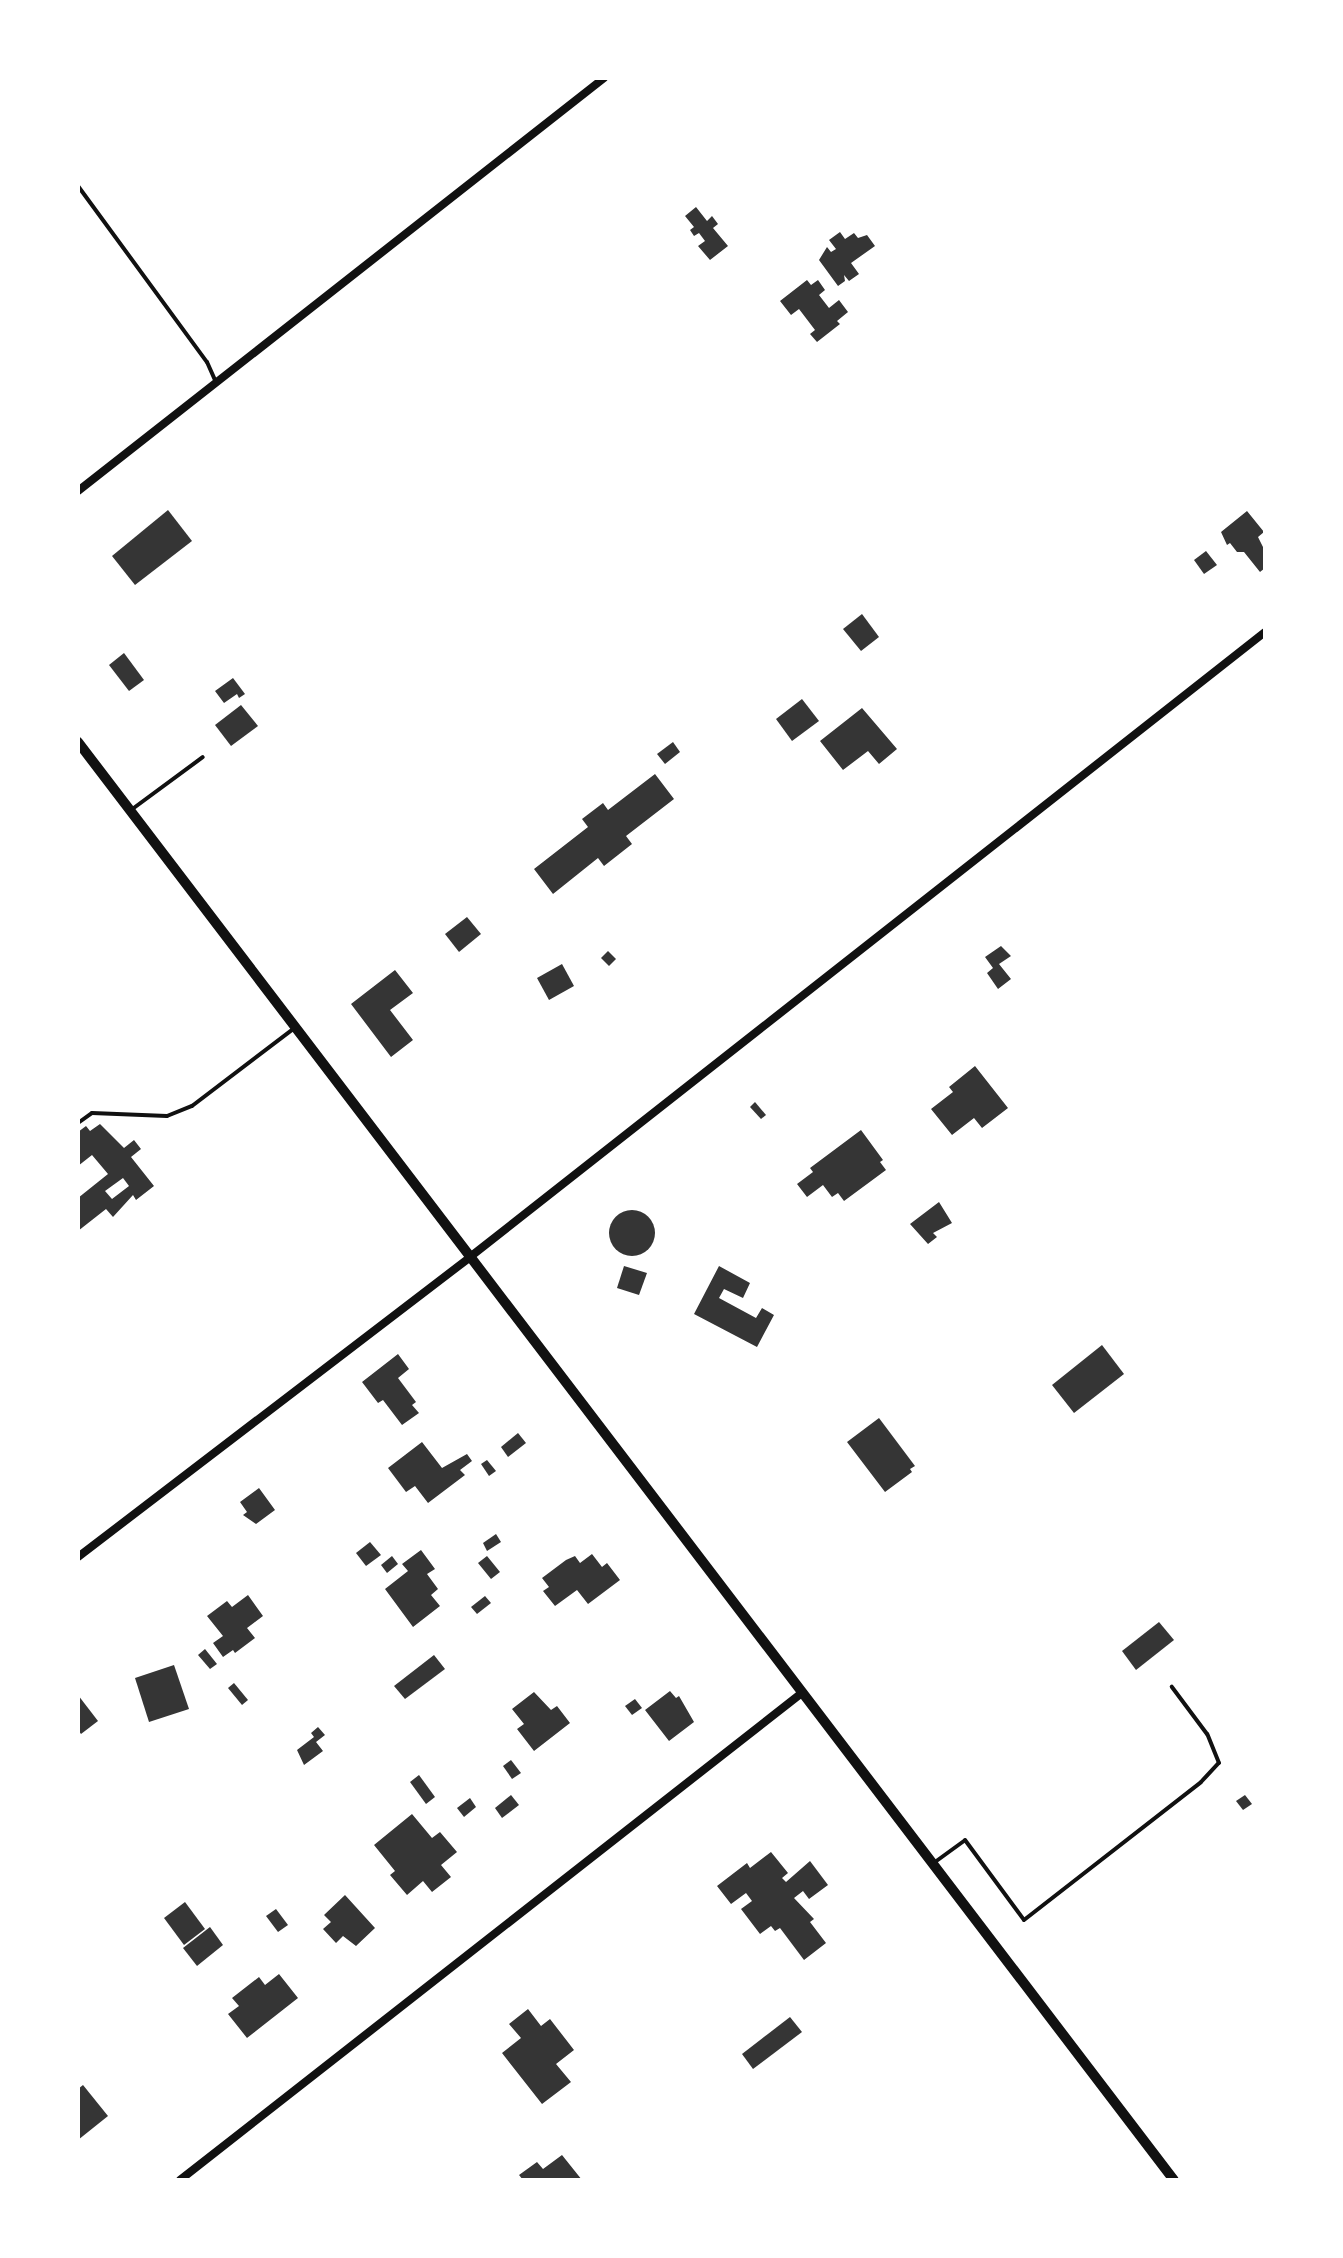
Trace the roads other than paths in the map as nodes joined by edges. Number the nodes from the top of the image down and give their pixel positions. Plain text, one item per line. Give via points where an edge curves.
1 (604, 78) edge
2 (78, 186) edge
3 (216, 382) junction
4 (78, 491) edge
5 (1265, 632) edge
6 (78, 742) edge
7 (203, 757) dead end
8 (131, 810) junction
9 (294, 1028) junction
10 (78, 1123) edge
11 (470, 1257) junction
12 (78, 1557) edge
13 (1172, 1687) dead end
14 (803, 1692) junction
15 (933, 1863) junction
16 (180, 2180) edge
17 (1174, 2180) edge

1 - 3 street
2 - 3 lane via 207,362
3 - 4 street
5 - 11 street
6 - 8 street
7 - 8 lane
8 - 9 street
9 - 10 lane via 192,1106 167,1116 92,1113
9 - 11 street
11 - 12 street
11 - 14 street
13 - 15 lane via 1207,1734 1219,1763 1024,1920 965,1840
14 - 15 street
14 - 16 street
15 - 17 street

